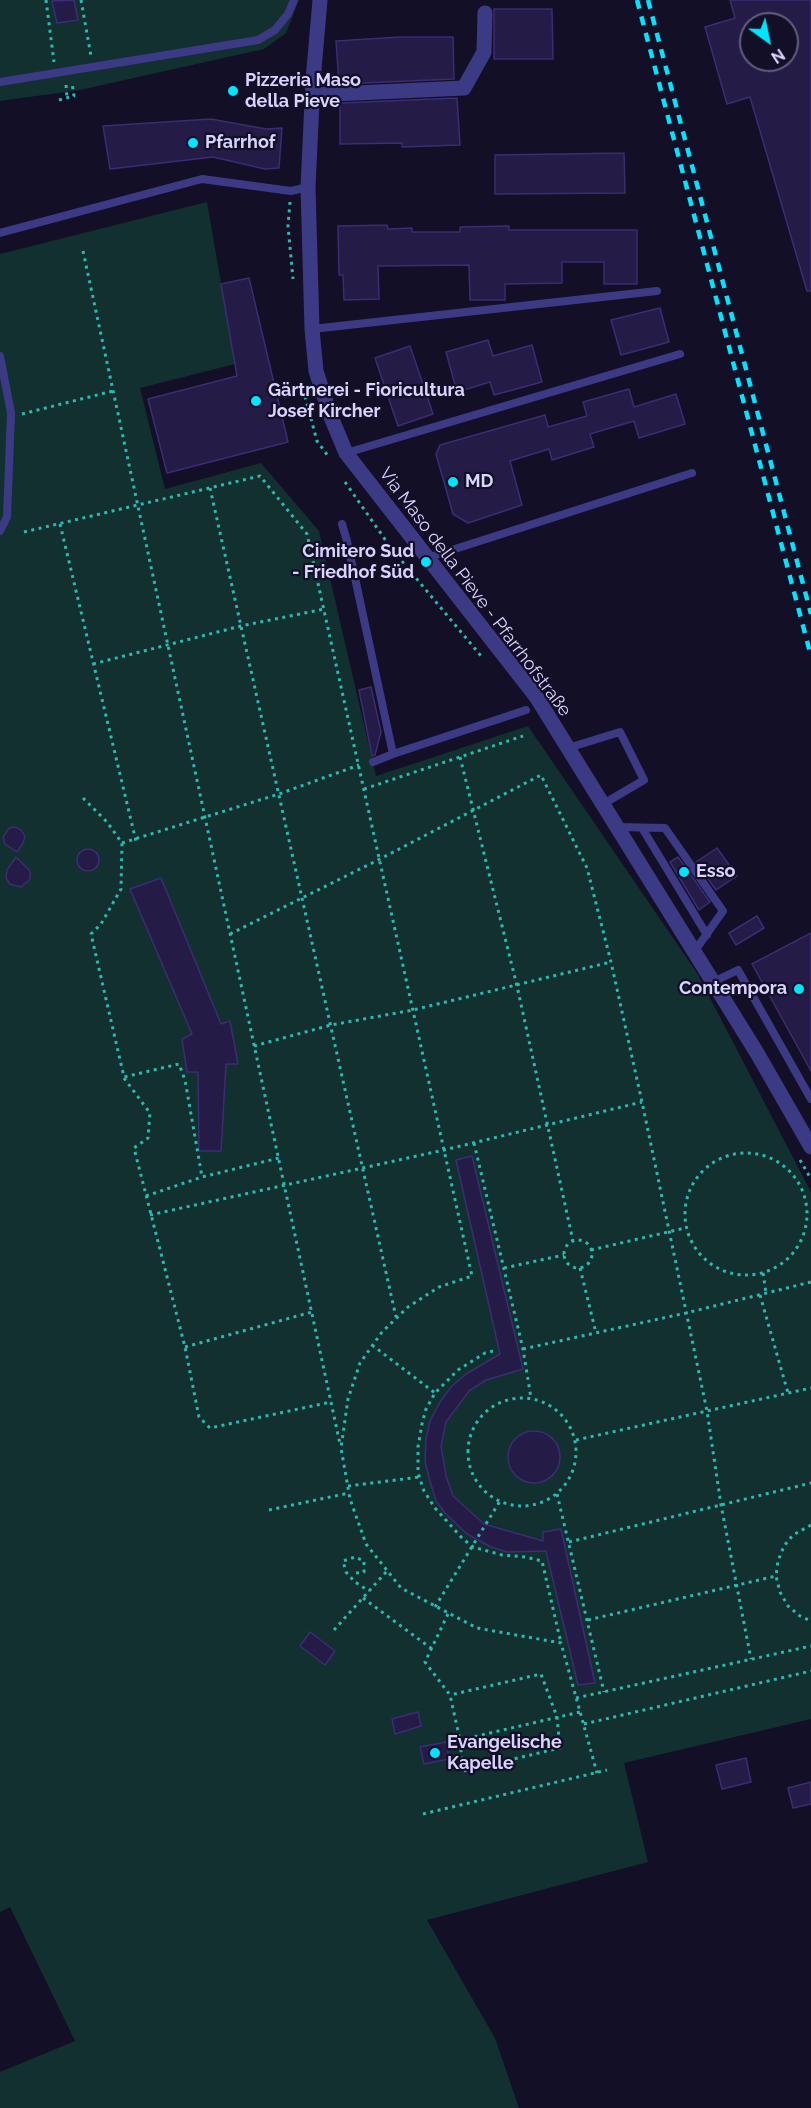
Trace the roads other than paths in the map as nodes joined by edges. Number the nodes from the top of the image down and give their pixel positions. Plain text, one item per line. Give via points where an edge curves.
1 (294, 0) edge
2 (320, 0) edge
3 (485, 14) dead end
4 (0, 82) edge
5 (312, 95) junction
6 (308, 187) junction
7 (0, 233) edge
8 (657, 291) dead end
9 (312, 329) junction
10 (680, 354) dead end
11 (0, 356) edge
12 (346, 453) junction
13 (692, 472) dead end
14 (342, 524) dead end
15 (0, 531) edge
16 (427, 558) junction
17 (526, 710) dead end
18 (568, 748) junction
19 (393, 754) junction
20 (373, 762) road end
21 (603, 804) junction
22 (617, 827) junction
23 (642, 828) junction
24 (707, 934) junction
25 (694, 952) junction
26 (713, 982) junction
27 (811, 1099) edge
28 (811, 1147) edge

1 - 4 lane via 275,30 258,40
2 - 5 street, Via Maso della Pieve - Pfarrhofstraße
3 - 5 street via 484,52 464,88
5 - 6 street, Via Maso della Pieve - Pfarrhofstraße
6 - 7 lane via 291,191 202,179
6 - 9 street, Via Maso della Pieve - Pfarrhofstraße
8 - 9 lane
9 - 12 street, Via Maso della Pieve - Pfarrhofstraße via 316,370
10 - 12 lane
11 - 15 lane via 11,413 7,517
12 - 16 street, Via Maso della Pieve - Pfarrhofstraße
13 - 16 lane
14 - 19 lane
16 - 18 street, Via Maso della Pieve - Pfarrhofstraße via 537,698
17 - 19 lane
18 - 21 street, Via Maso della Pieve - Pfarrhofstraße
18 - 21 lane via 620,732 644,780
19 - 20 lane
21 - 22 street, Via Maso della Pieve - Pfarrhofstraße
22 - 23 lane
22 - 25 street, Via Maso della Pieve - Pfarrhofstraße
23 - 24 lane
23 - 24 lane via 665,828 723,911
24 - 25 lane
25 - 26 street, Via Maso della Pieve - Pfarrhofstraße
26 - 27 lane via 738,970
26 - 28 street, Via Maso della Pieve - Pfarrhofstraße

